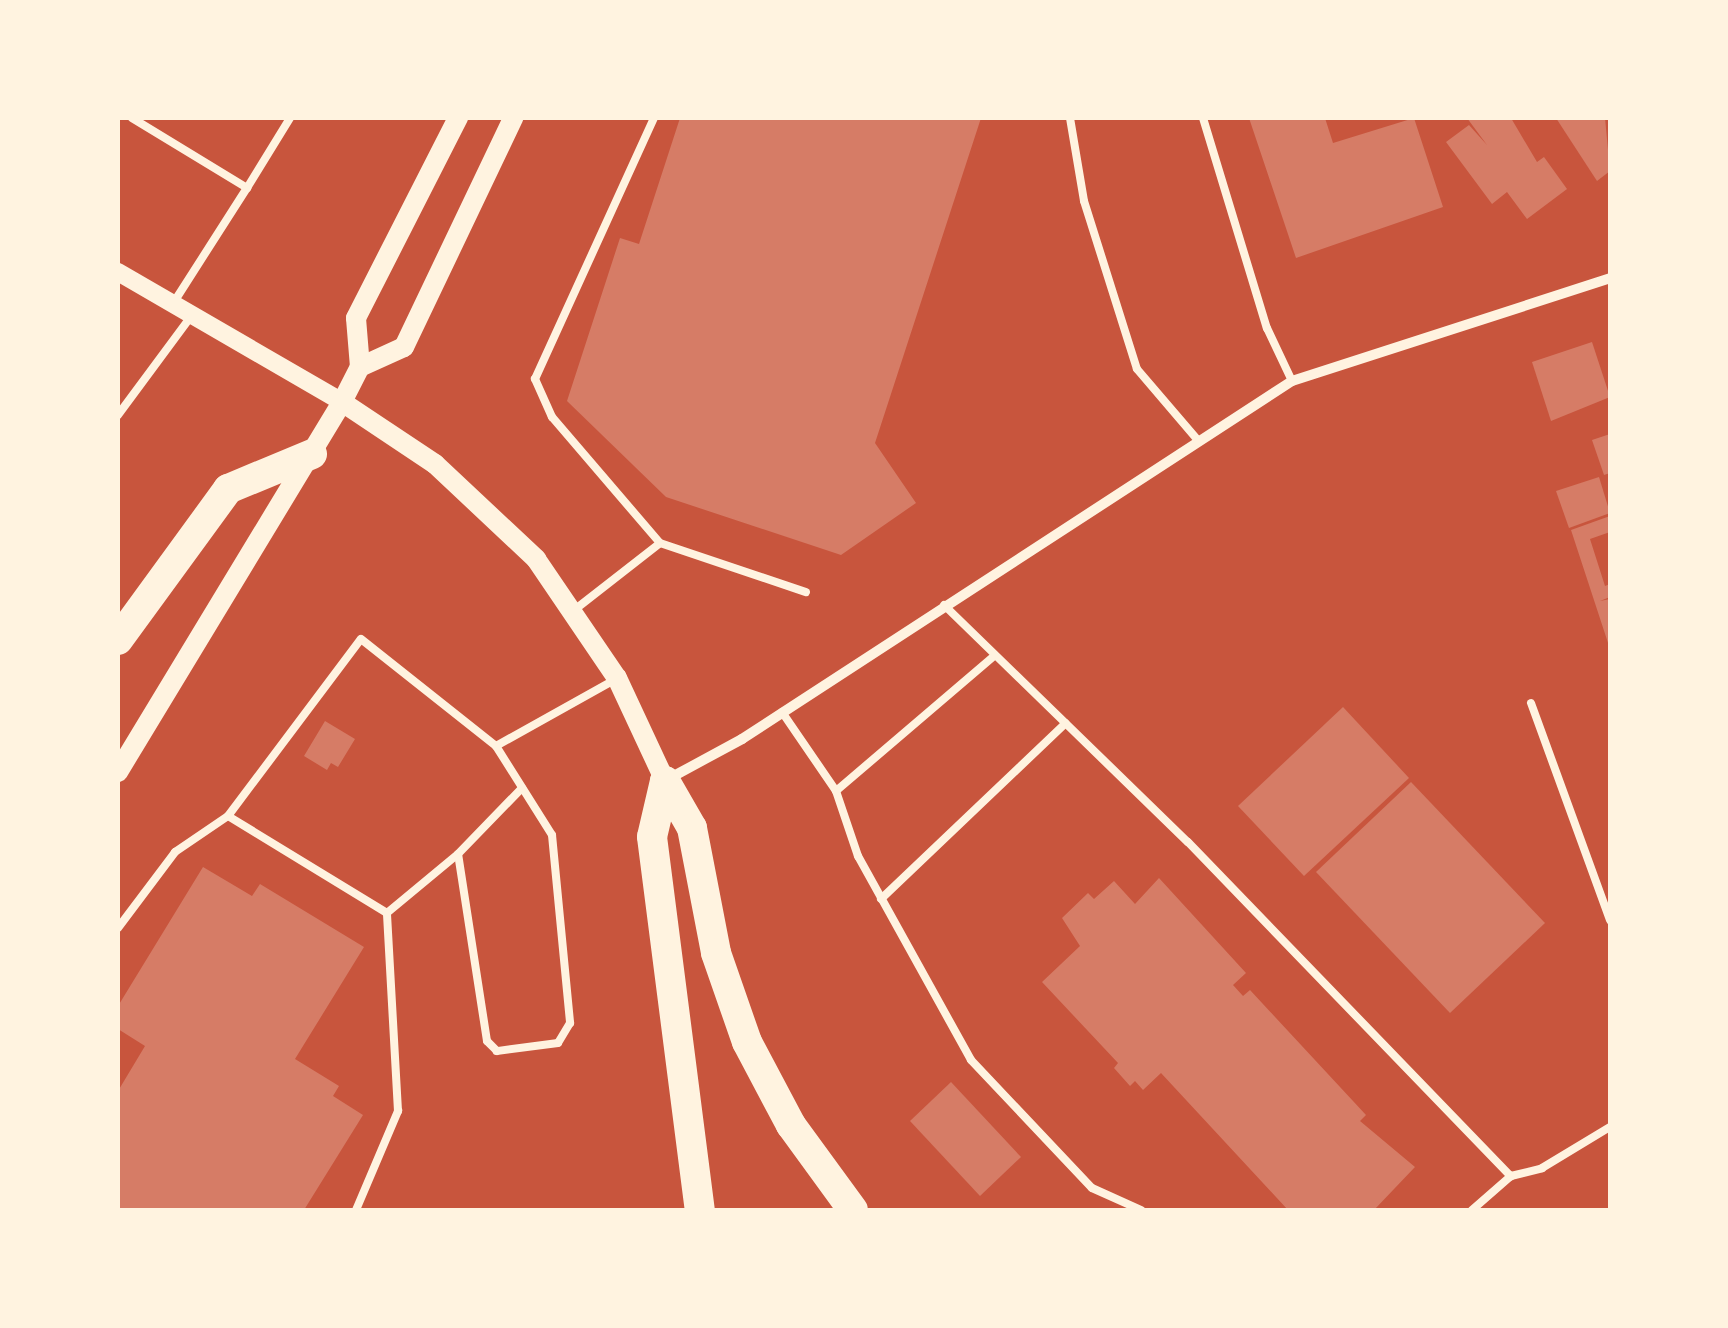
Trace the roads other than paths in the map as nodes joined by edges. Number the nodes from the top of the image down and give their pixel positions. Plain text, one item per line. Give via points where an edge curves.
1 (132, 118) edge
2 (290, 118) edge
3 (458, 118) edge
4 (513, 118) edge
5 (654, 118) edge
6 (1070, 118) edge
7 (1203, 118) edge
8 (247, 188) junction
9 (118, 272) edge
10 (1610, 278) edge
11 (173, 304) junction
12 (192, 314) junction
13 (360, 366) junction
14 (1292, 380) junction
15 (342, 402) junction
16 (118, 416) edge
17 (1196, 438) junction
18 (312, 454) junction
19 (660, 543) junction
20 (806, 592) dead end
21 (944, 605) junction
22 (573, 611) junction
23 (118, 640) edge
24 (996, 655) junction
25 (616, 678) junction
26 (1531, 703) dead end
27 (782, 712) junction
28 (1066, 723) junction
29 (496, 746) junction
30 (118, 772) edge
31 (665, 781) junction
32 (522, 788) junction
33 (836, 791) junction
34 (228, 816) junction
35 (458, 854) junction
36 (882, 899) junction
37 (387, 912) junction
38 (1610, 920) edge
39 (118, 928) edge
40 (1610, 1127) edge
41 (1512, 1176) junction
42 (356, 1210) edge
43 (700, 1210) edge
44 (853, 1210) edge
45 (1140, 1210) edge
46 (1472, 1210) edge

1 - 8 lane
2 - 8 lane
3 - 13 main road via 356,318
4 - 13 main road via 404,347
5 - 19 lane via 535,379 552,417
6 - 17 lane via 1084,201 1137,368
7 - 14 lane via 1267,328
8 - 11 lane
9 - 11 street
10 - 14 street
11 - 12 street
12 - 15 street
12 - 16 lane
13 - 15 main road
14 - 17 street
15 - 18 main road
15 - 22 main road via 434,464 536,559
17 - 21 street
18 - 23 highway via 228,489
18 - 30 main road
19 - 20 lane
19 - 22 lane
21 - 24 lane
21 - 27 street
22 - 25 main road
24 - 28 lane
24 - 33 lane
25 - 29 lane
25 - 31 main road
26 - 38 lane
27 - 31 street
27 - 33 lane
28 - 36 lane
28 - 41 lane
29 - 32 lane
29 - 34 lane via 361,639
31 - 43 highway via 652,837
31 - 44 highway via 692,828 716,953 747,1042 791,1126
32 - 35 lane
32 - 35 lane via 552,835 570,1023 558,1043 497,1051 487,1041
33 - 36 lane via 858,856
34 - 37 lane
34 - 39 lane via 175,852
35 - 37 lane
36 - 45 lane via 971,1060 1092,1188
37 - 42 lane via 398,1112
40 - 41 lane via 1542,1168
41 - 46 lane

